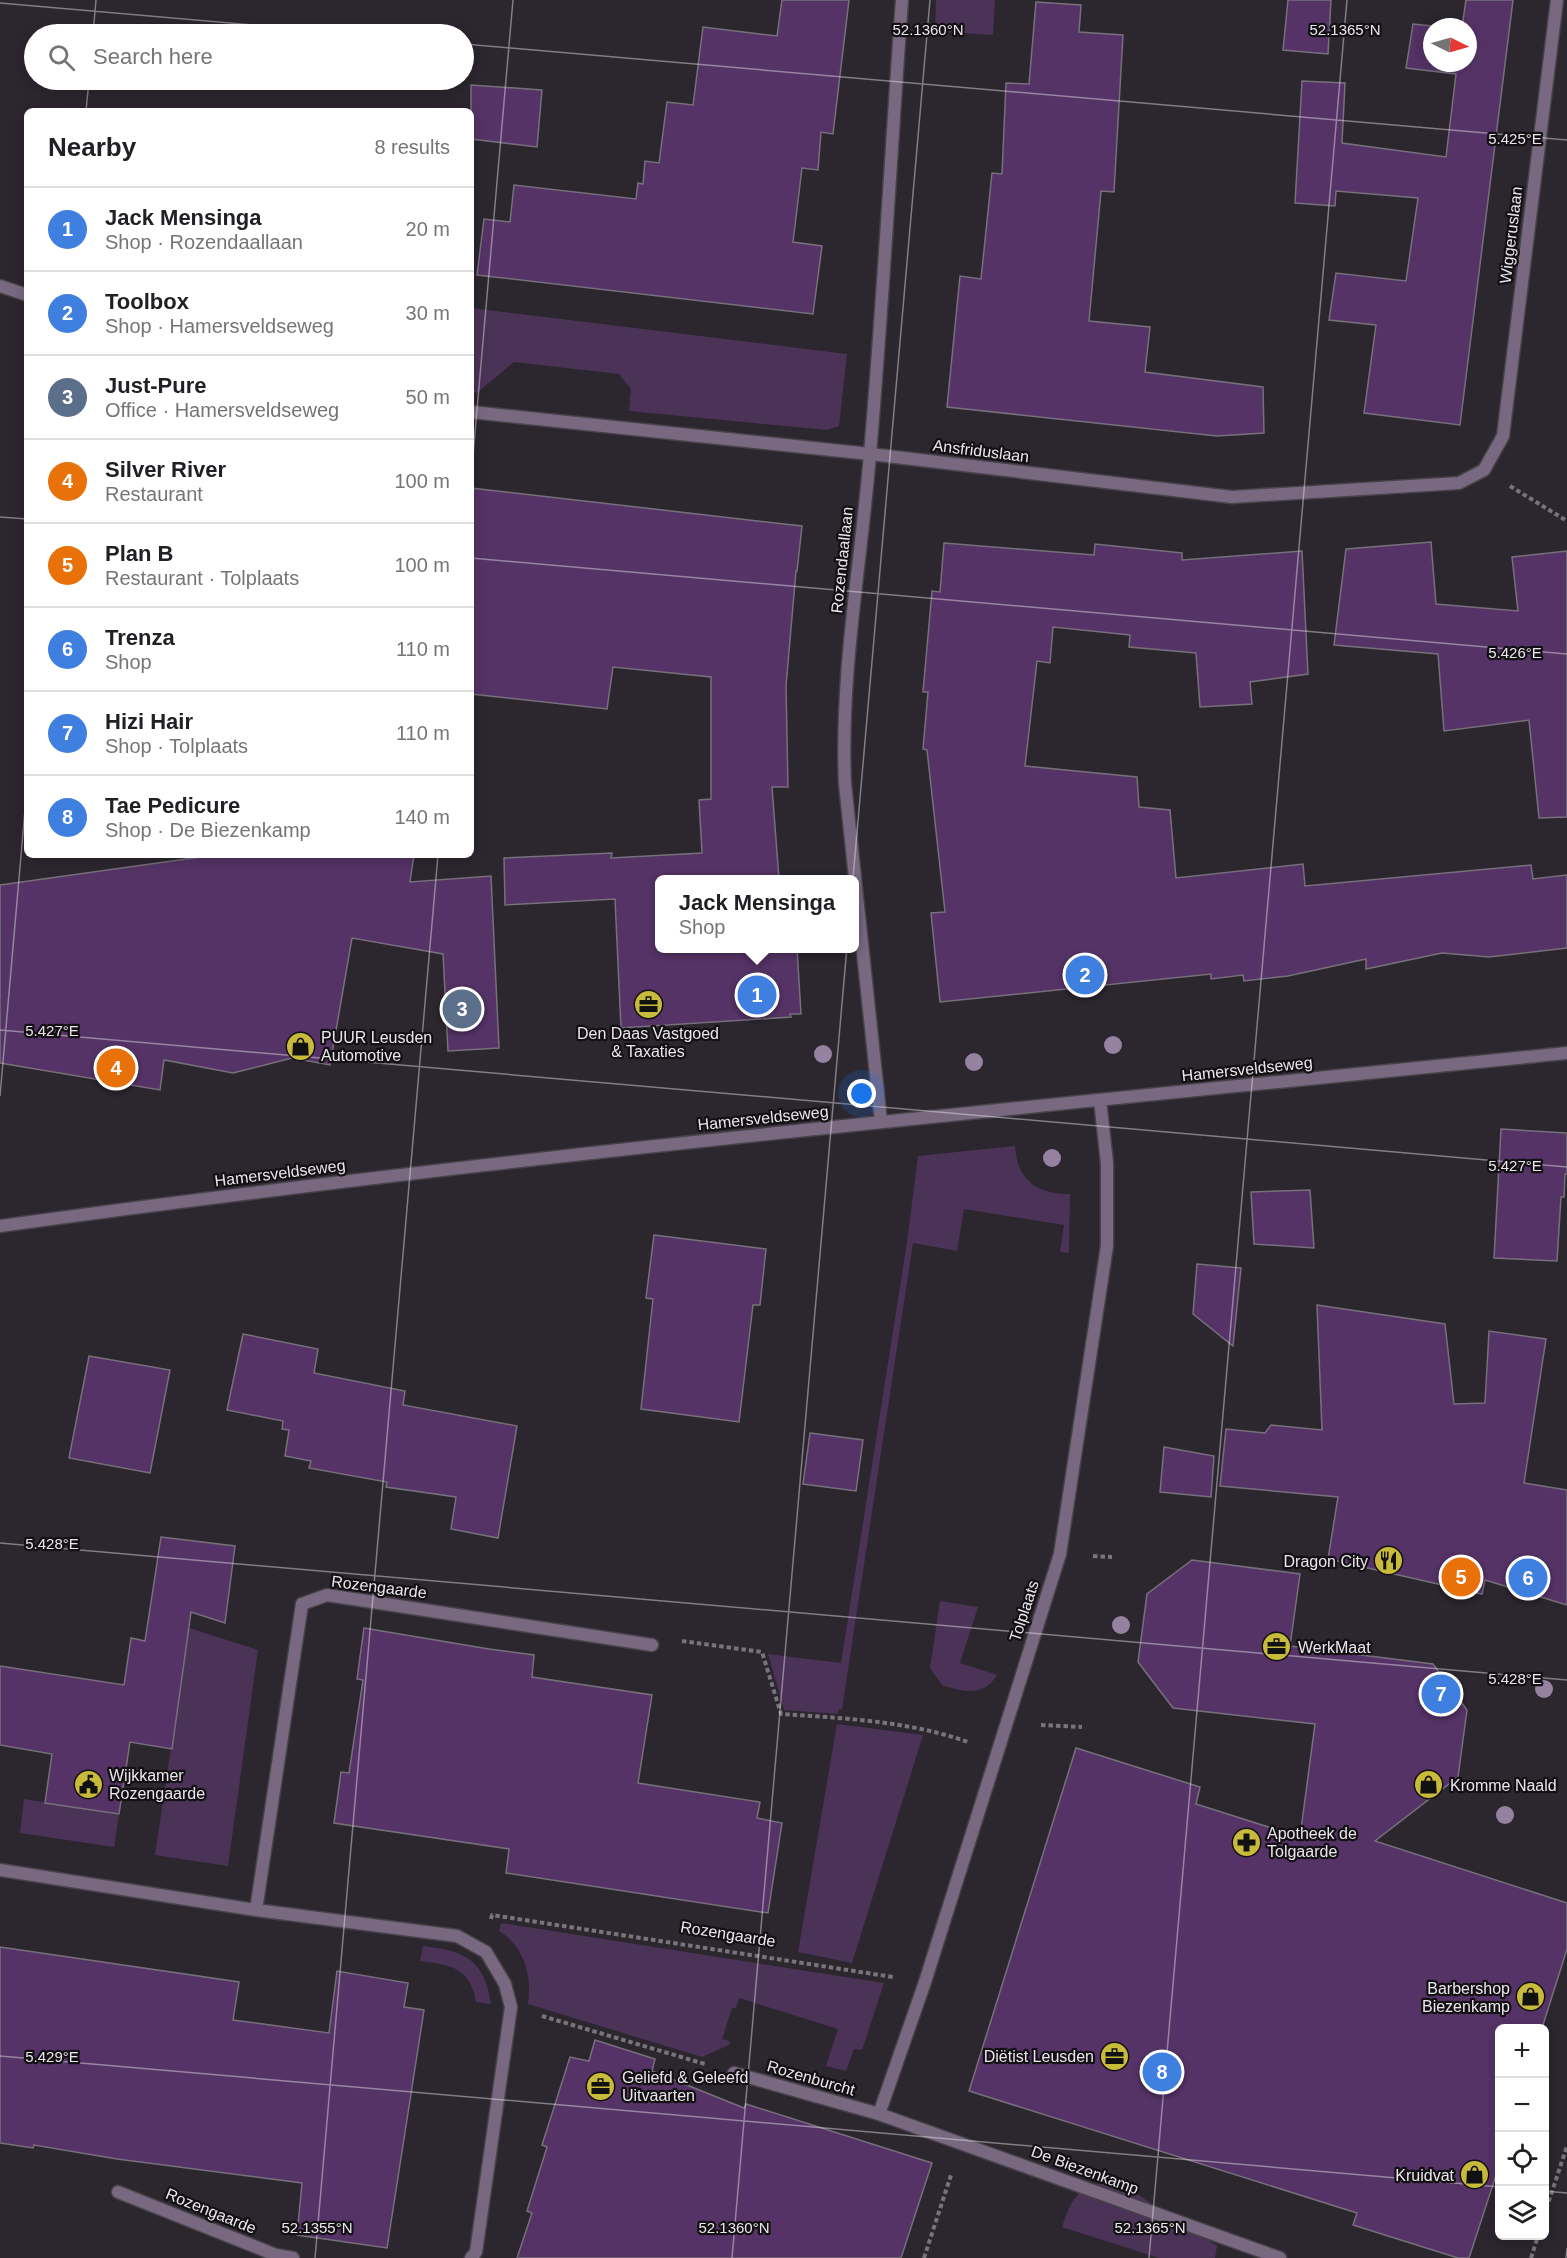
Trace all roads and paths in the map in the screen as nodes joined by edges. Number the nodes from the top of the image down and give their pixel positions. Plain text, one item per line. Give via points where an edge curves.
1 (902, 0) edge
2 (1557, 0) edge
3 (0, 286) edge
4 (24, 294) edge
5 (474, 412) edge
6 (870, 454) junction
7 (1484, 470) junction
8 (1567, 521) edge
9 (855, 875) edge
10 (859, 915) edge
11 (1567, 1053) edge
12 (1100, 1100) junction
13 (881, 1122) junction
14 (0, 1226) edge
15 (652, 1645) joint
16 (1006, 1722) junction
17 (1082, 1727) dead end
18 (997, 1753) junction
19 (0, 1869) edge
20 (256, 1910) junction
21 (486, 1952) junction
22 (925, 1982) junction
23 (511, 2007) junction
24 (734, 2073) joint
25 (879, 2114) junction
26 (962, 2143) junction
27 (1567, 2146) edge
28 (118, 2192) dead end
29 (1549, 2203) edge
30 (1536, 2240) edge
31 (293, 2258) edge
32 (471, 2258) edge
33 (924, 2258) edge
34 (1280, 2258) edge
35 (1531, 2258) edge

1 - 6 street, Rozendaallaan
2 - 7 street, Wiggeruslaan via 1503,436
3 - 4 street
5 - 6 street, Ansfriduslaan
6 - 7 street, Ansfriduslaan via 1232,497 1459,483
6 - 9 street, Rozendaallaan via 843,740
7 - 8 path
10 - 13 street, Rozendaallaan
11 - 12 street, Hamersveldseweg
12 - 13 street, Hamersveldseweg
12 - 16 street, Tolplaats via 1107,1164 1107,1246 1060,1554
13 - 14 street, Hamersveldseweg via 427,1171
15 - 18 path via 674,1640 762,1652 781,1714 918,1729
15 - 20 street, Rozengaarde via 327,1594 302,1604
16 - 17 path
16 - 18 street, Tolplaats
18 - 22 street, Tolplaats
19 - 20 street
20 - 21 street via 457,1936
21 - 22 path, Rozengaarde via 492,1915
21 - 23 street via 505,1984
22 - 25 street, Tolplaats
23 - 24 path
23 - 32 street via 476,2252
24 - 25 street, Rozenburcht
25 - 26 street, De Biezenkamp
26 - 33 path
26 - 34 street, De Biezenkamp
27 - 29 path
28 - 31 street, Rozengaarde
30 - 35 path

